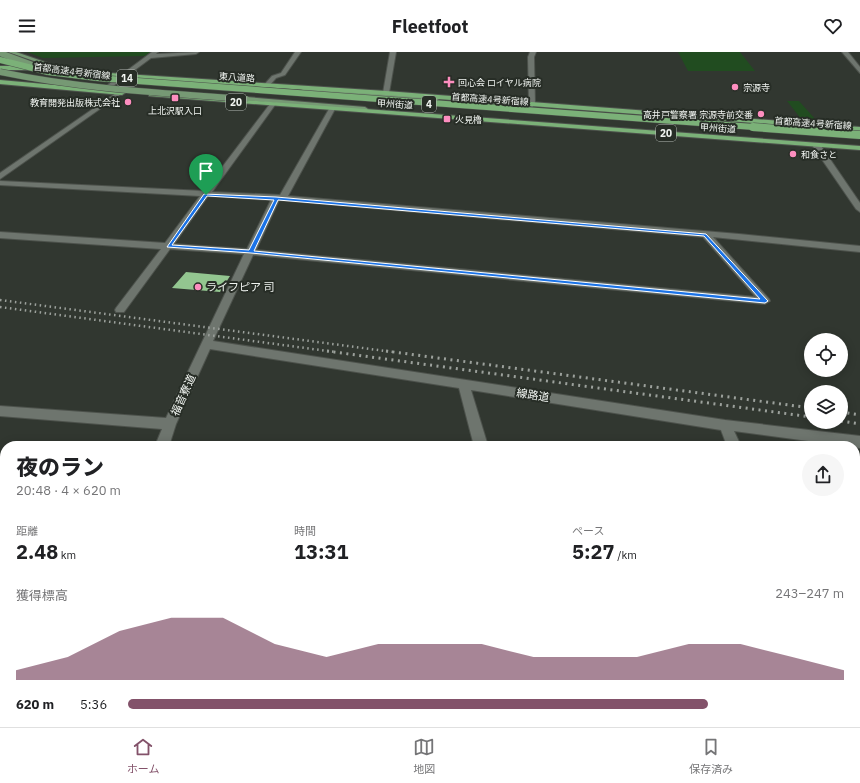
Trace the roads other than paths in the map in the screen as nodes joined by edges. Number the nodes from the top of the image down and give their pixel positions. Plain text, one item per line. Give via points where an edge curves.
1 (11, 52) edge
2 (196, 52) edge
3 (298, 52) edge
4 (393, 52) edge
5 (533, 52) edge
6 (845, 52) edge
7 (0, 53) edge
8 (153, 54) edge
9 (0, 60) edge
10 (0, 68) edge
11 (62, 69) junction
12 (860, 70) edge
13 (0, 72) edge
14 (125, 76) junction
15 (0, 82) edge
16 (267, 85) junction
17 (103, 91) junction
18 (121, 92) junction
19 (386, 94) junction
20 (475, 101) junction
21 (272, 105) junction
22 (532, 106) junction
23 (332, 109) junction
24 (472, 119) junction
25 (860, 129) edge
26 (860, 135) edge
27 (860, 142) edge
28 (816, 145) junction
29 (860, 148) edge
30 (0, 177) edge
31 (0, 183) edge
32 (206, 195) junction
33 (280, 198) junction
34 (860, 209) edge
35 (0, 235) edge
36 (706, 235) junction
37 (169, 246) junction
38 (860, 249) edge
39 (251, 252) junction
40 (120, 310) dead end
41 (206, 344) junction
42 (464, 385) junction
43 (0, 411) edge
44 (170, 424) junction
45 (725, 425) junction
46 (164, 441) edge
47 (480, 441) edge
48 (732, 441) edge
49 (852, 441) edge

1 - 11 main road
2 - 8 street
3 - 16 street via 283,74 274,77
4 - 19 street
5 - 22 street
6 - 12 street
7 - 20 main road, 東八道路 / 14, bridge via 38,67 146,80
8 - 14 street
9 - 26 highway, 首都高速4号新宿線 / 4, bridge via 62,74 130,81
10 - 11 highway, 甲州街道 / 20
10 - 27 highway, 首都高速4号新宿線 / 4, bridge via 52,79 106,85
11 - 14 highway, 甲州街道 / 20
13 - 24 main road, 東八道路 / 14, bridge via 35,80 92,87
14 - 16 highway, 甲州街道 / 20
14 - 17 street
15 - 17 highway, 甲州街道 / 20
16 - 19 highway, 甲州街道 / 20
17 - 18 highway, 甲州街道 / 20
18 - 21 highway, 甲州街道 / 20
18 - 30 street
19 - 20 highway, 甲州街道 / 20
20 - 22 highway, 甲州街道 / 20
21 - 23 highway, 甲州街道 / 20
21 - 32 street
22 - 25 highway, 甲州街道 / 20
23 - 24 highway, 甲州街道 / 20
23 - 33 street, 福音寮道
24 - 28 highway, 甲州街道 / 20
28 - 29 highway, 甲州街道 / 20
28 - 34 street
31 - 32 street
32 - 33 street
32 - 37 street
33 - 36 street
33 - 39 street, 福音寮道
35 - 37 street
36 - 38 street
36 - 39 street via 765,301
37 - 39 street
37 - 40 street
39 - 41 street, 福音寮道
41 - 42 street, 線路道
41 - 44 street, 福音寮道
42 - 45 street, 線路道
42 - 47 street
43 - 44 street
44 - 46 street, 福音寮道
45 - 48 street
45 - 49 street, 線路道

